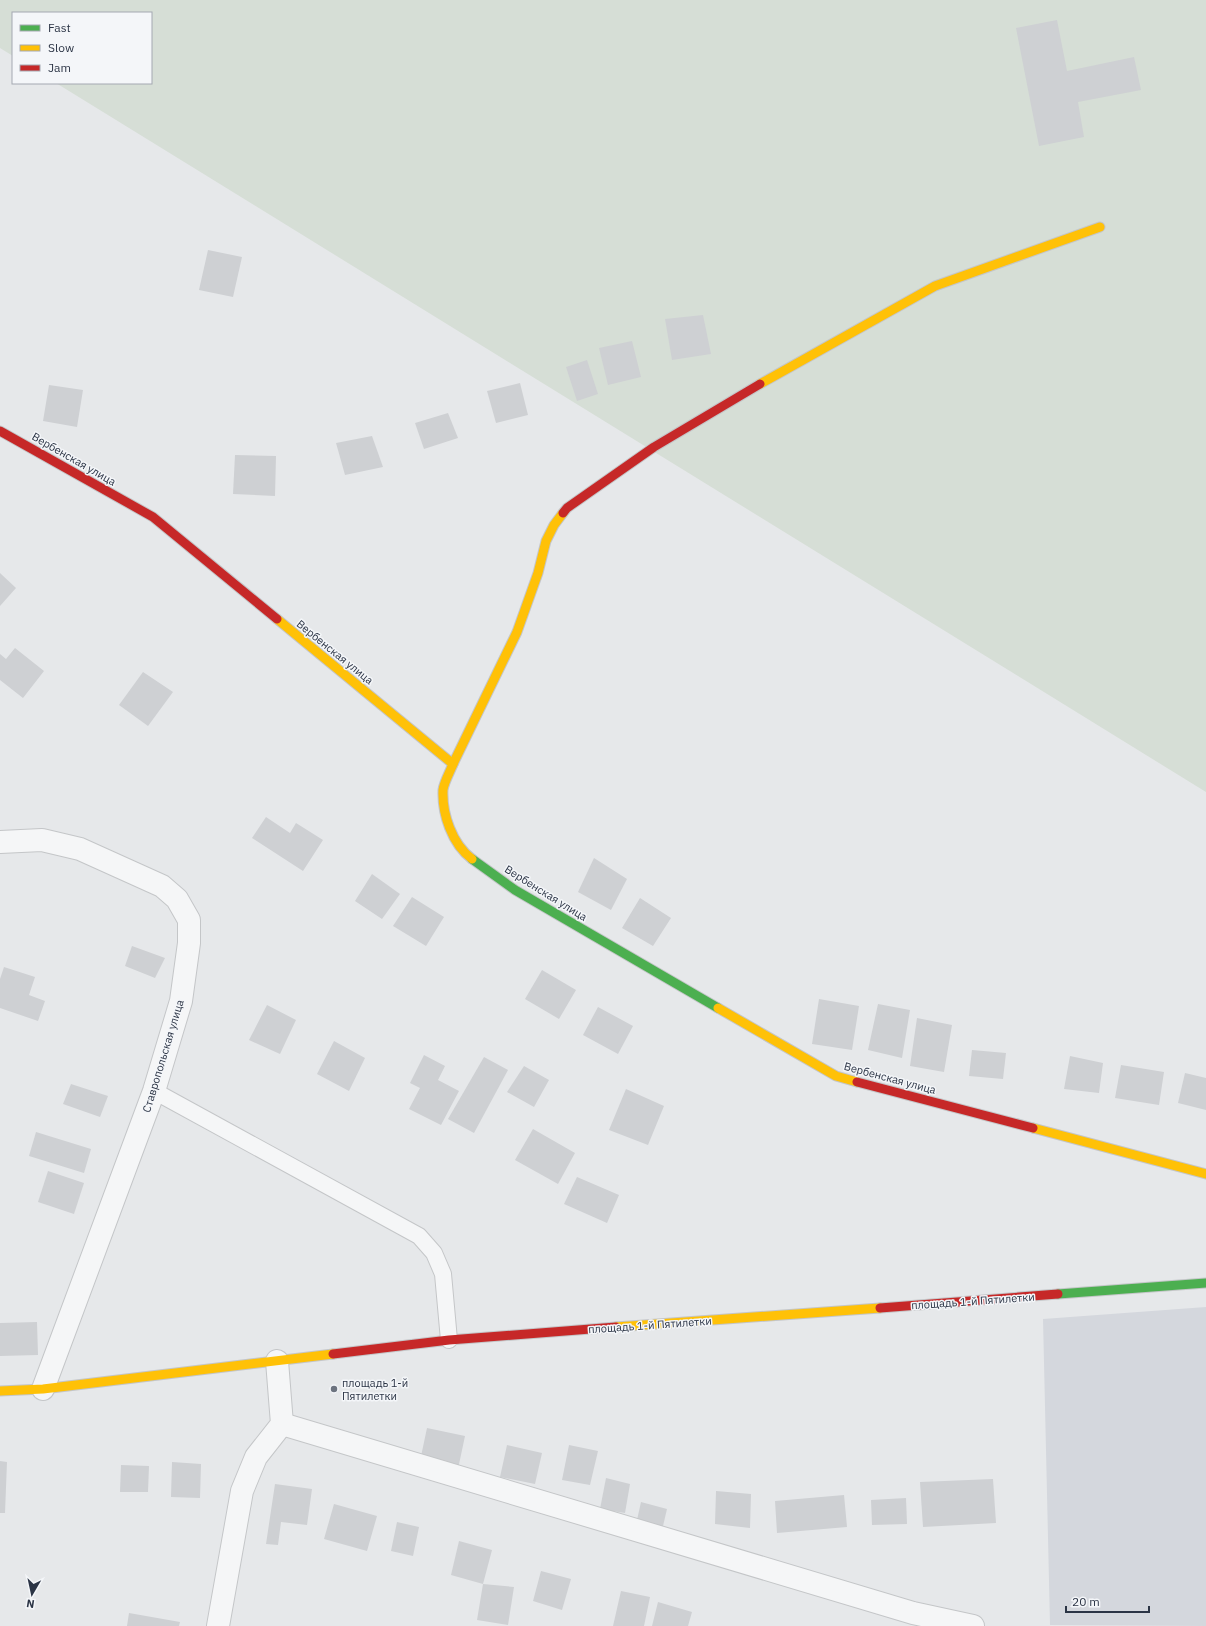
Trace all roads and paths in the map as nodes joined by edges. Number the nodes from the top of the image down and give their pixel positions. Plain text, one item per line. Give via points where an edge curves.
1 (1100, 227) dead end
2 (0, 431) edge
3 (453, 764) junction
4 (0, 842) edge
5 (154, 1092) junction
6 (1206, 1174) edge
7 (1206, 1283) edge
8 (449, 1340) junction
9 (277, 1361) junction
10 (43, 1389) junction
11 (0, 1391) edge
12 (282, 1424) junction
13 (218, 1626) edge
14 (973, 1626) edge

1 - 3 street via 935,286 667,439 567,508 546,541 538,573 517,632
2 - 3 street, Вербенская улица via 153,517
3 - 6 street, Вербенская улица via 443,789 448,823 464,853 515,890 836,1076
4 - 5 street, Ставропольская улица via 42,840 80,850 162,886 177,899 189,920 189,943 181,1001
5 - 8 lane via 419,1236 434,1253 443,1274
5 - 10 street, Ставропольская улица
7 - 8 street, площадь 1-й Пятилетки
8 - 9 street, площадь 1-й Пятилетки
9 - 10 street, площадь 1-й Пятилетки
9 - 12 street
10 - 11 street, площадь 1-й Пятилетки
12 - 13 street via 256,1457 242,1491
12 - 14 street via 913,1613

